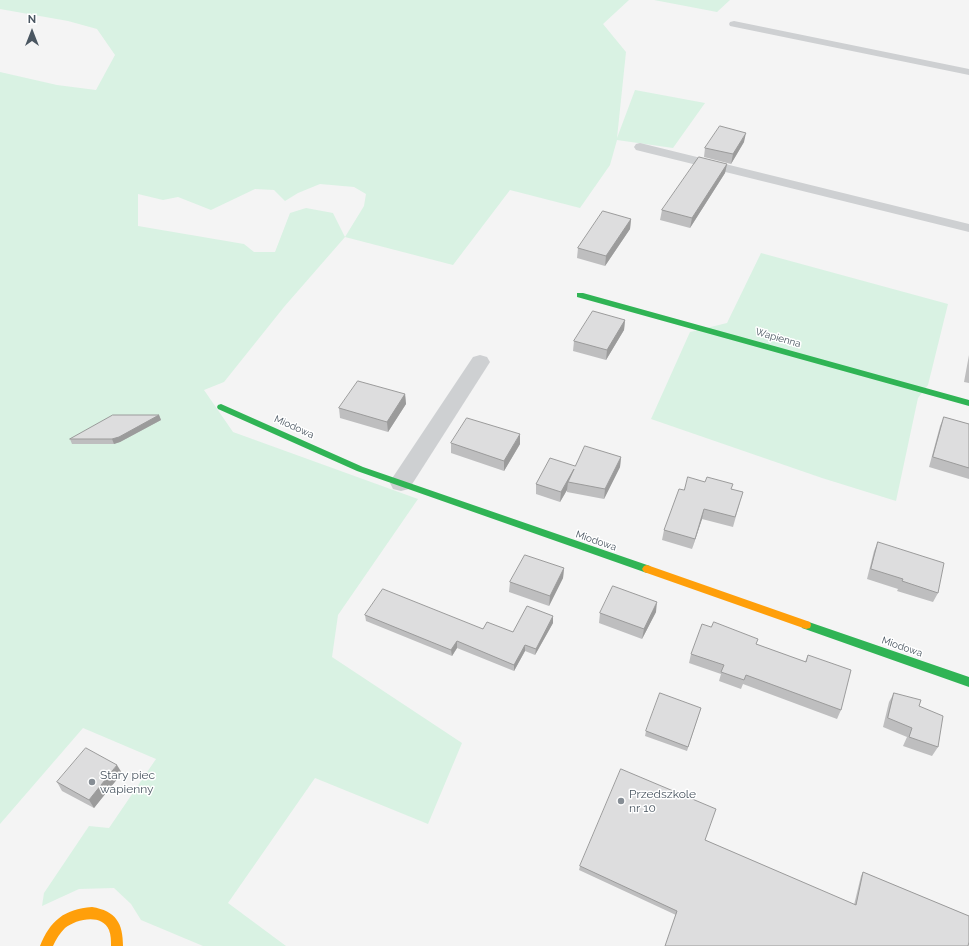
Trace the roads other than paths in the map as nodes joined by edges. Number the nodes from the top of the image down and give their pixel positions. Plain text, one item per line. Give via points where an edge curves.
1 (734, 24) dead end
2 (969, 72) edge
3 (640, 147) dead end
4 (969, 228) edge
5 (580, 295) dead end
6 (480, 362) dead end
7 (969, 403) edge
8 (221, 407) dead end
9 (401, 483) junction
10 (969, 682) edge
11 (46, 946) edge
12 (117, 946) edge

1 - 2 lane
3 - 4 lane
5 - 7 street, Wapienna
6 - 9 street
8 - 9 street, Miodowa via 360,469
9 - 10 street, Miodowa
11 - 12 street via 53,932 62,923 73,916 95,912 105,915 112,923 117,933

